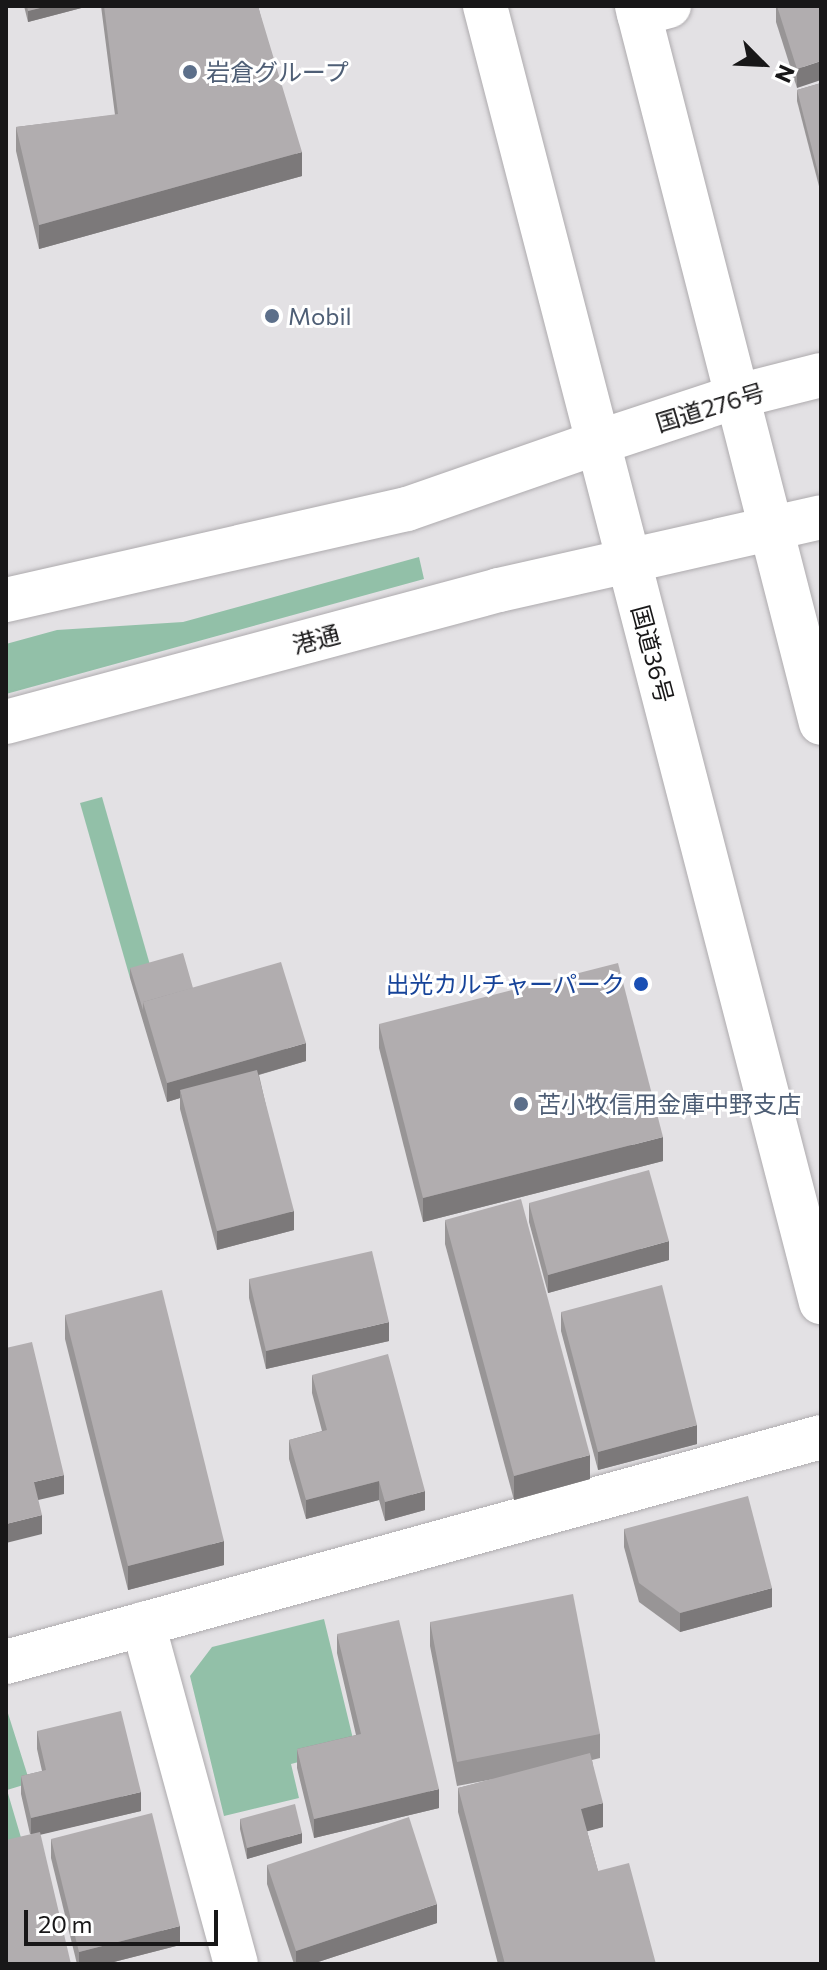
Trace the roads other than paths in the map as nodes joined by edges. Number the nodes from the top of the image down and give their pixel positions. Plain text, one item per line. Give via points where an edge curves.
1 (485, 6) edge
2 (648, 9) edge
3 (821, 375) edge
4 (738, 396) junction
5 (599, 442) junction
6 (821, 517) edge
7 (771, 528) junction
8 (628, 561) junction
9 (6, 600) edge
10 (6, 722) edge
11 (821, 723) edge
12 (821, 1302) edge
13 (821, 1437) edge
14 (143, 1624) junction
15 (6, 1662) edge
16 (236, 1964) edge

1 - 5 main road, 国道36号
2 - 4 main road
3 - 4 main road, 国道276号
4 - 5 main road, 国道276号
4 - 7 main road
5 - 8 main road, 国道36号
5 - 9 main road via 407,509
6 - 7 main road
7 - 8 main road
7 - 11 main road
8 - 10 main road, 港通 via 499,590
8 - 12 main road, 国道36号
13 - 14 main road
14 - 15 main road
14 - 16 main road

